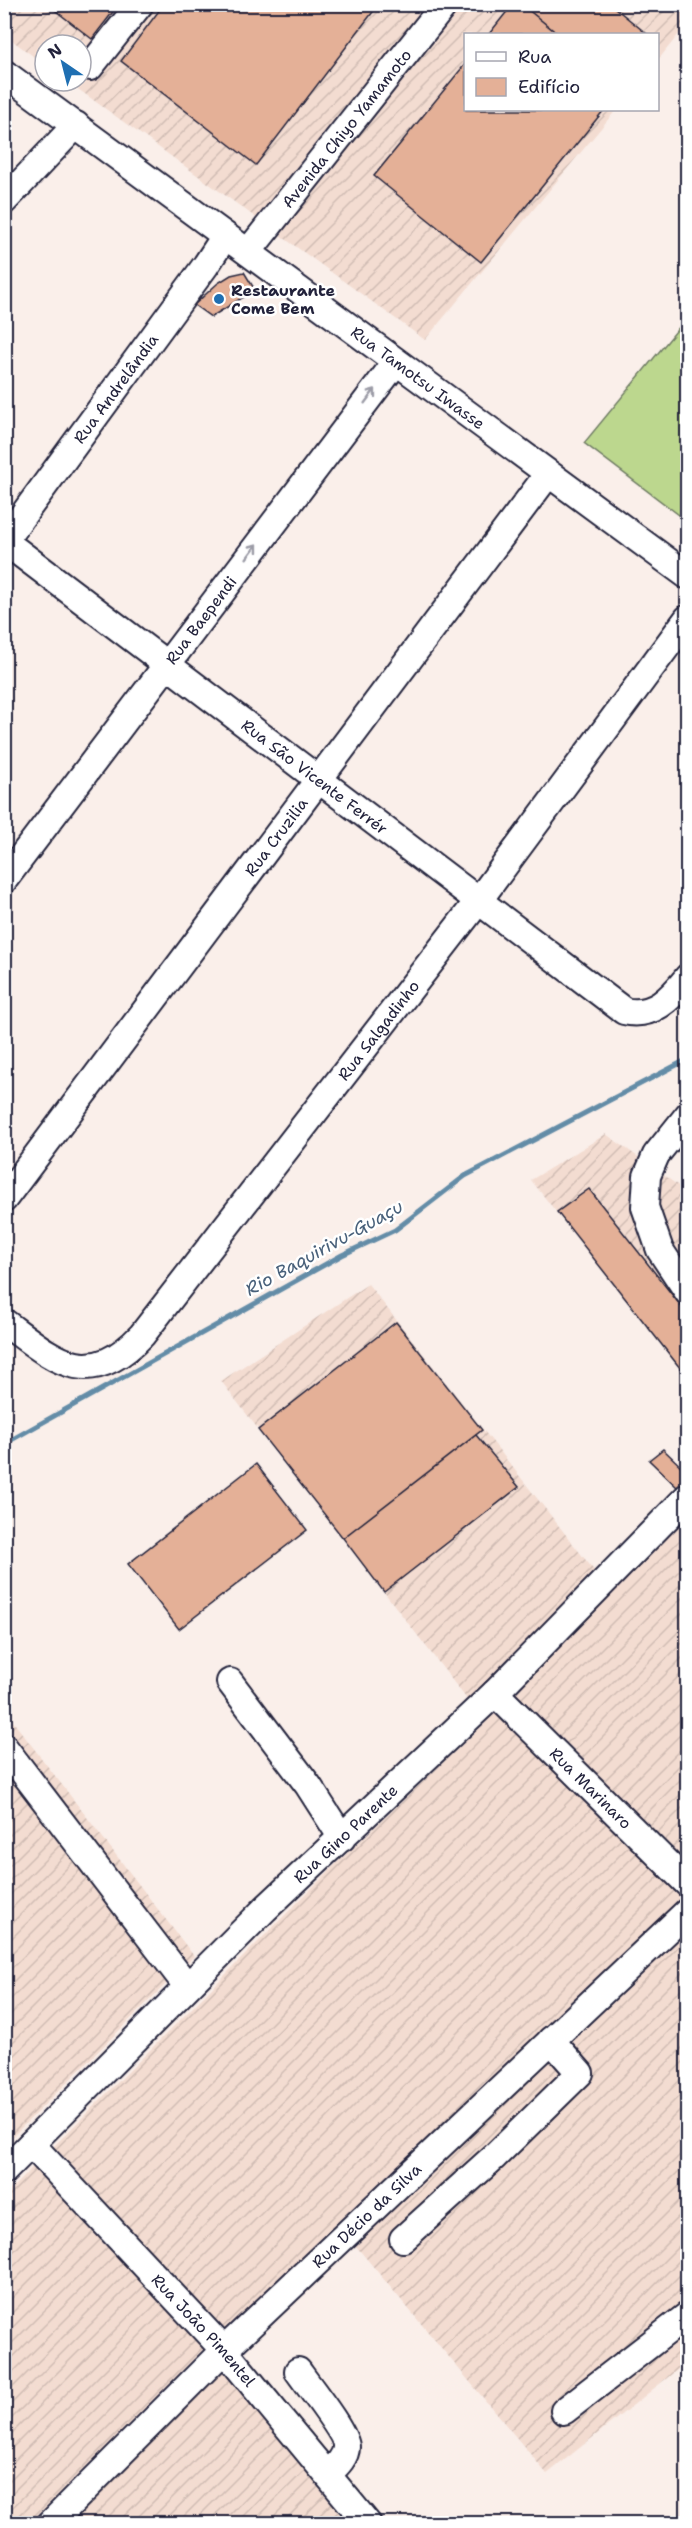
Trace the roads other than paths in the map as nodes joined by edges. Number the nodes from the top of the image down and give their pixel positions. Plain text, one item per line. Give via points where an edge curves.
1 (140, 4) edge
2 (445, 4) edge
3 (93, 63) edge
4 (4, 73) edge
5 (76, 125) junction
6 (4, 201) edge
7 (225, 236) junction
8 (248, 252) junction
9 (396, 362) junction
10 (548, 474) junction
11 (5, 541) edge
12 (687, 576) edge
13 (687, 618) edge
14 (166, 664) junction
15 (320, 779) junction
16 (4, 880) edge
17 (479, 900) junction
18 (687, 977) edge
19 (687, 1115) edge
20 (4, 1198) edge
21 (687, 1292) edge
22 (4, 1322) edge
23 (687, 1496) edge
24 (230, 1682) dead end
25 (495, 1693) junction
26 (4, 1747) edge
27 (342, 1838) junction
28 (687, 1884) edge
29 (687, 1911) edge
30 (187, 1986) junction
31 (552, 2040) junction
32 (31, 2144) junction
33 (4, 2171) edge
34 (403, 2239) dead end
35 (687, 2315) edge
36 (224, 2350) junction
37 (298, 2371) dead end
38 (564, 2411) dead end
39 (328, 2474) junction
40 (50, 2523) edge
41 (368, 2523) edge

1 - 3 street
2 - 8 street, Avenida Chiyo Yamamoto
4 - 5 street, Rua Tamotsu Iwasse
5 - 6 street
5 - 7 street, Rua Tamotsu Iwasse
7 - 8 street, Rua Tamotsu Iwasse
7 - 11 street, Rua Andrelândia
8 - 9 street, Rua Tamotsu Iwasse
9 - 10 street, Rua Tamotsu Iwasse
14 -> 9 street, Rua Baependi
10 - 12 street, Rua Tamotsu Iwasse
10 - 15 street, Rua Cruzilia
11 - 14 street, Rua São Vicente Ferrér
13 - 17 street, Rua Salgadinho
14 - 15 street, Rua São Vicente Ferrér
14 - 16 street, Rua Baependi
15 - 17 street, Rua São Vicente Ferrér
15 - 20 street, Rua Cruzilia
17 - 18 street, Rua São Vicente Ferrér via 624,1011 649,1011
17 - 22 street, Rua Salgadinho via 128,1350 113,1360 79,1366 43,1353
19 - 21 street via 656,1155 647,1176 645,1207 660,1250
23 - 25 street, Rua Gino Parente
24 - 27 street via 308,1785
25 - 27 street, Rua Gino Parente
25 - 28 street, Rua Marinaro
26 - 30 street
27 - 30 street, Rua Gino Parente
29 - 31 street, Rua Décio da Silva
30 - 32 street, Rua Gino Parente
31 - 34 street via 580,2073
31 - 36 street, Rua Décio da Silva
32 - 33 street, Rua Gino Parente
32 - 36 street, Rua João Pimentel
35 - 38 street
36 - 39 street, Rua João Pimentel
36 - 40 street, Rua Décio da Silva
37 - 39 street via 346,2445 344,2456
39 - 41 street, Rua João Pimentel

